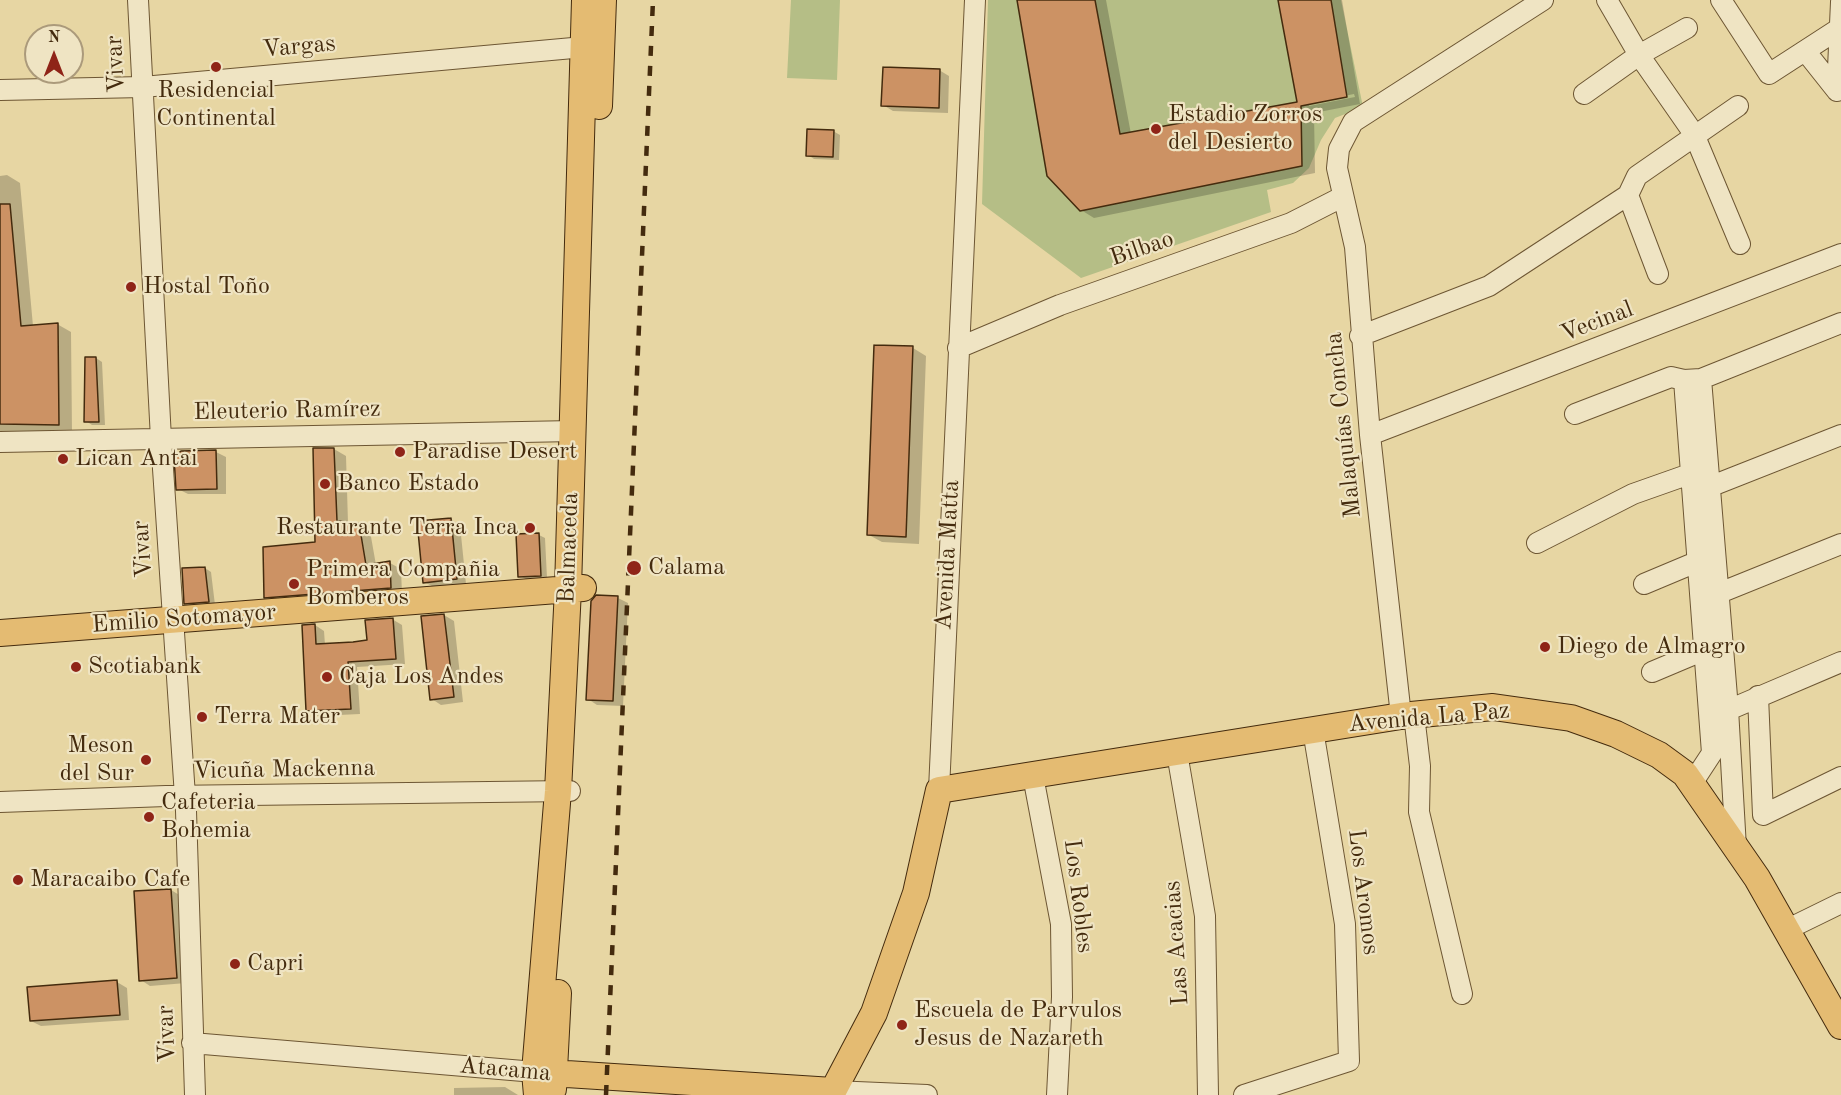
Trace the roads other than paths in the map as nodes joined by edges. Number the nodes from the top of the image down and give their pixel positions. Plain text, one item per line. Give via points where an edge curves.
1 (138, 0) edge
2 (585, 0) edge
3 (603, 0) edge
4 (975, 0) edge
5 (1544, 0) edge
6 (1607, 0) edge
7 (1721, 0) edge
8 (1841, 2) edge
9 (1687, 28) dead end
10 (1840, 28) edge
11 (592, 47) junction
12 (1806, 52) junction
13 (1639, 55) junction
14 (143, 87) junction
15 (0, 90) edge
16 (1584, 94) dead end
17 (1738, 106) dead end
18 (1694, 134) junction
19 (1628, 195) junction
20 (1342, 197) junction
21 (1740, 243) dead end
22 (1841, 254) edge
23 (1658, 274) dead end
24 (1841, 323) edge
25 (1360, 336) junction
26 (958, 348) junction
27 (1692, 380) junction
28 (1575, 414) dead end
29 (574, 431) junction
30 (1370, 435) junction
31 (1841, 435) edge
32 (161, 439) junction
33 (0, 442) edge
34 (1699, 470) junction
35 (1700, 491) junction
36 (1537, 543) dead end
37 (1841, 544) edge
38 (1705, 558) junction
39 (1644, 584) dead end
40 (575, 589) junction
41 (1708, 597) junction
42 (174, 620) junction
43 (0, 633) edge
44 (1713, 647) junction
45 (1841, 662) edge
46 (1652, 672) dead end
47 (1758, 696) junction
48 (1728, 709) junction
49 (1407, 715) junction
50 (1710, 719) junction
51 (1313, 730) junction
52 (1177, 753) junction
53 (1033, 776) junction
54 (1841, 777) edge
55 (1693, 782) junction
56 (1733, 789) junction
57 (939, 790) junction
58 (564, 791) junction
59 (184, 796) junction
60 (0, 802) edge
61 (1709, 807) junction
62 (1736, 848) junction
63 (1841, 903) edge
64 (1786, 930) junction
65 (1462, 994) dead end
66 (1841, 1026) edge
67 (192, 1043) junction
68 (544, 1084) edge
69 (833, 1090) junction
70 (1276, 1090) edge
71 (195, 1095) edge
72 (927, 1095) edge
73 (1058, 1095) edge
74 (1208, 1095) edge
75 (1244, 1095) edge

1 - 14 street, Vivar
2 - 11 main road, Balmaceda
3 - 11 main road, Balmaceda
4 - 26 street, Avenida Matta
5 - 20 street, Malaquías Concha via 1353,123 1339,149 1337,168
6 - 13 street
7 - 12 street via 1769,74
8 - 10 street
9 - 13 street
10 - 12 street
10 - 12 street via 1837,91
11 - 14 street, Vargas
11 - 29 main road, Balmaceda
11 - 40 main road, Balmaceda
13 - 16 street
13 - 18 street
14 - 15 street, Vargas
14 - 32 street, Vivar
17 - 18 street
18 - 19 street via 1637,176
18 - 21 street
19 - 23 street
19 - 25 street via 1488,286
20 - 25 street, Malaquías Concha via 1354,247
20 - 26 street, Bilbao via 1291,223 1060,305
22 - 30 street, Vecinal
24 - 27 street
25 - 30 street, Malaquías Concha
26 - 57 street, Avenida Matta
27 - 28 street via 1671,377
27 - 34 street
29 - 32 street, Eleuterio Ramírez
29 - 40 main road, Balmaceda
30 - 49 street, Malaquías Concha
31 - 35 street
32 - 33 street, Eleuterio Ramírez
32 - 42 street, Vivar
34 - 35 street
34 - 36 street via 1633,494
35 - 38 street
37 - 41 street
38 - 39 street
38 - 41 street
40 - 42 main road, Emilio Sotomayor
40 - 58 main road, Balmaceda
41 - 44 street
42 - 43 main road, Emilio Sotomayor
42 - 59 street, Vivar
44 - 46 street
44 - 48 street
44 - 50 street
45 - 47 street
47 - 48 street
47 - 54 street via 1763,815
48 - 50 street
48 - 56 street
49 - 51 main road, Avenida La Paz
49 - 55 main road, Avenida La Paz via 1493,707 1571,718 1659,755
49 - 65 street, Malaquías Concha via 1420,766 1419,812
50 - 55 street via 1712,753
51 - 52 main road, Avenida La Paz
51 - 70 street, Los Aromos via 1345,924 1349,1061
52 - 53 main road, Avenida La Paz
52 - 74 street, Las Acacias via 1206,916
53 - 57 main road, Avenida La Paz
53 - 73 street, Los Robles via 1061,924
55 - 61 main road, Avenida La Paz
56 - 61 street
56 - 62 street
57 - 69 main road, Avenida Matta via 916,893 878,1002
58 - 59 street, Vicuña Mackenna
58 - 68 main road, Balmaceda
59 - 60 street, Vicuña Mackenna
59 - 67 street, Vivar
61 - 62 main road, Avenida La Paz
62 - 64 main road, Avenida La Paz
63 - 64 street
64 - 66 main road, Avenida La Paz
67 - 68 street, Atacama
67 - 71 street, Vivar
68 - 69 main road, Atacama
69 - 72 street, Atacama
70 - 75 street

